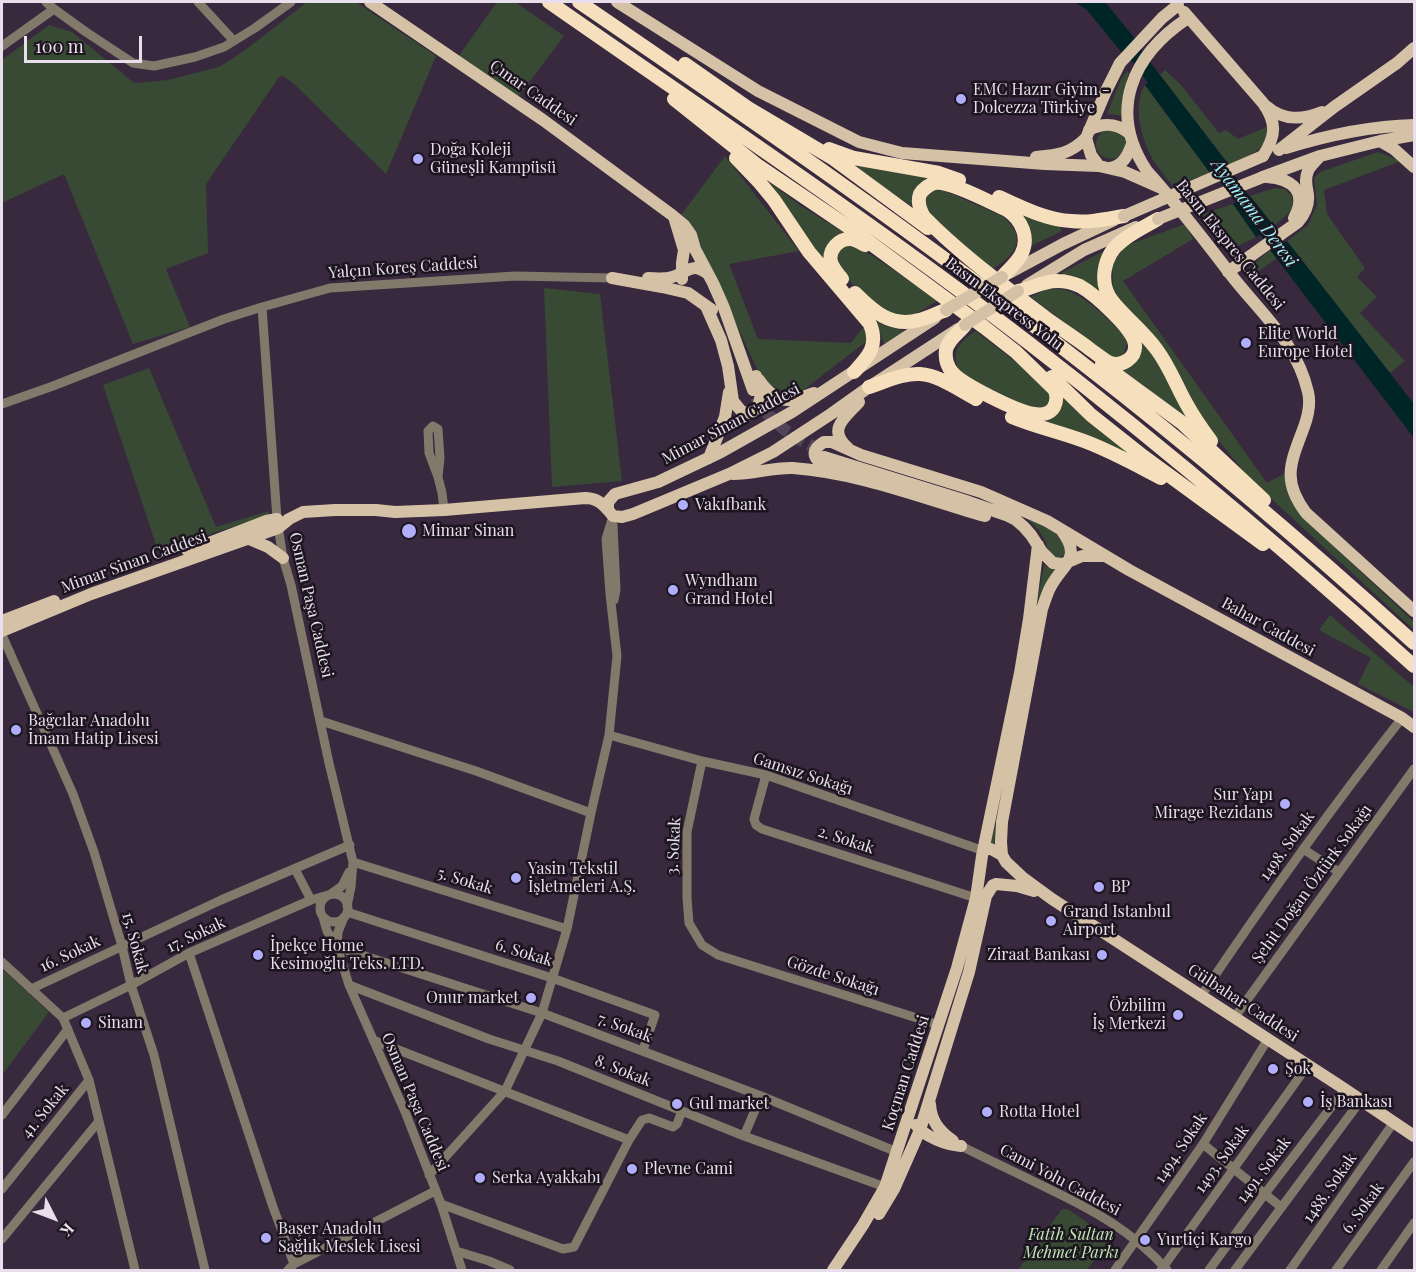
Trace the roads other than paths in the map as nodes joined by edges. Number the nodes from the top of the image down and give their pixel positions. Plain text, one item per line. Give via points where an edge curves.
1 (46, 2) edge
2 (198, 2) edge
3 (291, 2) edge
4 (370, 2) edge
5 (549, 2) edge
6 (579, 2) edge
7 (617, 2) edge
8 (1177, 3) edge
9 (54, 9) junction
10 (573, 18) junction
11 (1188, 18) junction
12 (612, 24) junction
13 (234, 41) junction
14 (1146, 45) junction
15 (2, 46) edge
16 (1414, 48) edge
17 (1263, 103) junction
18 (683, 106) junction
19 (1335, 107) junction
20 (772, 122) junction
21 (1414, 125) edge
22 (1087, 134) junction
23 (1414, 135) edge
24 (1131, 138) junction
25 (1380, 141) junction
26 (1279, 150) junction
27 (1263, 156) junction
28 (1320, 156) junction
29 (1005, 160) junction
30 (1104, 167) junction
31 (1414, 167) edge
32 (1263, 177) junction
33 (1163, 189) junction
34 (674, 216) junction
35 (1124, 216) junction
36 (1158, 219) junction
37 (1293, 222) junction
38 (959, 250) junction
39 (888, 258) junction
40 (1225, 268) junction
41 (682, 273) junction
42 (1002, 277) junction
43 (612, 278) junction
44 (711, 278) junction
45 (1018, 291) junction
46 (688, 293) junction
47 (706, 306) junction
48 (262, 307) junction
49 (946, 310) junction
50 (965, 325) junction
51 (1071, 337) junction
52 (1016, 352) junction
53 (854, 372) junction
54 (756, 375) junction
55 (832, 387) junction
56 (869, 387) junction
57 (730, 388) junction
58 (753, 390) tunnel mouth
59 (754, 403) tunnel mouth
60 (2, 404) edge
61 (851, 451) junction
62 (709, 458) junction
63 (729, 474) junction
64 (438, 477) dead end
65 (856, 478) junction
66 (1240, 478) junction
67 (1204, 502) junction
68 (444, 510) junction
69 (1028, 513) junction
70 (611, 516) junction
71 (278, 524) junction
72 (1061, 530) junction
73 (247, 538) junction
74 (1034, 540) junction
75 (1106, 556) junction
76 (283, 558) junction
77 (1068, 562) junction
78 (1331, 568) junction
79 (1338, 598) junction
80 (1414, 611) edge
81 (2, 621) edge
82 (2, 633) edge
83 (1414, 643) edge
84 (1414, 666) edge
85 (1402, 718) junction
86 (321, 721) junction
87 (1414, 727) edge
88 (609, 735) junction
89 (702, 761) junction
90 (1414, 770) edge
91 (766, 775) junction
92 (591, 813) junction
93 (350, 845) junction
94 (1303, 849) junction
95 (984, 851) junction
96 (1003, 857) junction
97 (353, 862) junction
98 (295, 869) junction
99 (1339, 872) junction
100 (979, 874) junction
101 (995, 885) junction
102 (330, 895) junction
103 (976, 898) junction
104 (1052, 899) junction
105 (311, 900) junction
106 (298, 906) junction
107 (346, 912) junction
108 (322, 915) junction
109 (567, 929) junction
110 (122, 946) junction
111 (337, 946) junction
112 (189, 953) junction
113 (718, 955) joint
114 (2, 962) edge
115 (552, 978) junction
116 (131, 985) junction
117 (349, 985) junction
118 (31, 989) junction
119 (1201, 996) junction
120 (542, 1013) junction
121 (1234, 1017) junction
122 (63, 1018) junction
123 (939, 1025) junction
124 (68, 1029) junction
125 (373, 1040) junction
126 (1268, 1040) junction
127 (526, 1050) junction
128 (643, 1050) junction
129 (1308, 1065) junction
130 (924, 1071) junction
131 (88, 1080) junction
132 (1345, 1089) junction
133 (505, 1091) junction
134 (761, 1096) junction
135 (930, 1099) junction
136 (1361, 1100) junction
137 (682, 1111) junction
138 (2, 1115) edge
139 (99, 1121) junction
140 (1394, 1122) junction
141 (920, 1130) junction
142 (744, 1136) junction
143 (1414, 1136) edge
144 (629, 1140) junction
145 (1203, 1144) junction
146 (961, 1146) junction
147 (897, 1152) junction
148 (1414, 1162) edge
149 (1233, 1168) junction
150 (429, 1175) junction
151 (885, 1187) junction
152 (2, 1189) edge
153 (435, 1191) junction
154 (1264, 1195) junction
155 (441, 1204) junction
156 (1281, 1207) junction
157 (1414, 1223) edge
158 (2, 1239) edge
159 (1136, 1241) junction
160 (456, 1251) junction
161 (291, 1267) edge
162 (1164, 1269) edge
163 (135, 1270) edge
164 (205, 1270) edge
165 (462, 1270) edge
166 (510, 1270) edge
167 (832, 1270) edge
168 (843, 1270) edge
169 (1115, 1270) edge
170 (1209, 1270) edge
171 (1235, 1270) edge
172 (1290, 1270) edge
173 (1336, 1270) edge
174 (1381, 1270) edge

1 - 9 street
2 - 13 street
3 - 13 street
4 - 34 main road, Çınar Caddesi via 543,120
5 - 10 highway, Basın Ekspress Yolu
6 - 12 highway, Basın Ekspress Yolu
7 - 29 main road via 758,91 859,142 902,153
8 - 11 main road
8 - 14 main road via 1162,18
9 - 13 street via 133,63 154,66 195,57
9 - 15 street
10 - 18 highway via 583,32
10 - 79 highway, Basın Ekspress Yolu via 975,302 1160,447
11 - 14 main road
11 - 17 main road
12 - 20 highway via 655,44
12 - 78 highway, Basın Ekspress Yolu via 1013,310 1154,420
14 - 22 main road via 1120,63
14 - 24 main road via 1129,99
16 - 19 main road
17 - 19 main road via 1290,118 1310,117
17 - 27 main road via 1272,120 1273,133
18 - 39 highway via 757,165
18 - 53 highway via 760,183 809,252 870,324 873,347
19 - 26 main road
20 - 35 highway via 837,153 939,172 1048,217 1083,222
20 - 38 highway via 834,159
21 - 26 main road via 1362,129
22 - 24 main road via 1103,124 1112,124 1122,127
22 - 29 main road via 1065,154
22 - 30 main road via 1091,155
23 - 25 main road
24 - 30 main road via 1122,163
24 - 33 main road, Basın Ekspres Caddesi via 1140,160
25 - 28 main road
25 - 31 main road
26 - 27 main road, Mimar Sinan Caddesi
27 - 35 main road, Mimar Sinan Caddesi, bridge
28 - 32 main road
28 - 37 main road via 1306,176 1308,204 1304,215
29 - 30 main road
30 - 33 main road
32 - 36 main road, bridge
32 - 37 main road via 1288,181 1297,190 1298,211
33 - 40 main road, Basın Ekspres Caddesi
34 - 41 main road via 684,250
34 - 44 main road, Çınar Caddesi via 691,235
35 - 42 main road, Mimar Sinan Caddesi
36 - 45 main road via 1084,250
36 - 66 highway via 1113,250 1104,275 1108,296 1158,350 1199,425
37 - 40 main road
38 - 42 highway via 920,210 920,194 929,185 958,189 1007,210 1019,221 1024,247
38 - 51 highway
39 - 49 highway via 849,239 836,244 830,256 834,270 884,317 908,322
39 - 52 highway
40 - 80 main road, Basın Ekspres Caddesi via 1275,326 1302,370 1309,404 1290,475 1297,500 1306,513
41 - 43 main road, Yalçın Koreş Caddesi via 668,278
41 - 44 main road, Yalçın Koreş Caddesi via 698,267
41 - 46 main road
42 - 49 main road, Mimar Sinan Caddesi, bridge
43 - 46 main road
43 - 48 street, Yalçın Koreş Caddesi via 515,276 330,288
44 - 54 main road via 727,302
44 - 58 main road
45 - 50 main road, bridge
45 - 51 highway via 1053,281 1082,287 1126,327 1134,338 1135,351 1122,364 1112,363
46 - 47 main road
47 - 57 main road via 721,340
47 - 59 main road via 724,323
48 - 60 street, Yalçın Koreş Caddesi
48 - 71 street, Osman Paşa Caddesi
49 - 53 main road, Mimar Sinan Caddesi
50 - 52 highway via 947,346 947,364 955,376 1020,411 1043,415 1054,406 1054,389
50 - 56 main road
51 - 66 highway via 1181,422
52 - 67 highway via 1038,365 1091,415
53 - 55 main road, Mimar Sinan Caddesi
54 - 55 main road via 764,387 781,399 791,400
54 - 57 main road via 761,394 758,408 751,412 742,412 736,406
55 - 62 main road, Mimar Sinan Caddesi
56 - 61 main road via 839,426 838,435
56 - 63 main road via 773,452
56 - 67 highway via 921,374 941,380 1022,421 1101,448
57 - 62 main road via 725,417
61 - 65 main road via 832,442 824,442 815,451 821,464
61 - 69 main road via 981,492
62 - 70 main road, Mimar Sinan Caddesi via 658,482 615,494 608,502
63 - 65 main road via 790,468
63 - 70 main road via 633,514
64 - 68 street
65 - 74 main road via 1012,524
66 - 78 highway via 1312,542
67 - 79 highway via 1310,582
68 - 70 main road via 592,498 602,503
68 - 71 main road via 303,512
69 - 72 main road
69 - 74 main road via 823,454 1006,515
70 - 88 street via 606,539 617,656
71 - 73 main road, Mimar Sinan Caddesi
71 - 76 street, Osman Paşa Caddesi
71 - 81 main road, Mimar Sinan Caddesi via 266,521
72 - 75 main road, Bahar Caddesi
72 - 77 main road via 1071,548
73 - 76 main road
73 - 82 main road, Mimar Sinan Caddesi via 91,594
74 - 77 main road via 1053,563
74 - 95 main road via 1029,619
75 - 77 main road via 1082,556
75 - 85 main road, Bahar Caddesi
76 - 86 street, Osman Paşa Caddesi
77 - 96 main road via 1051,585 1039,623 1002,822
78 - 83 highway, Basın Ekspress Yolu
79 - 84 highway, Basın Ekspress Yolu
82 - 110 street, 15. Sokak via 73,794
85 - 87 main road, Bahar Caddesi
85 - 94 street, 1498. Sokak
86 - 92 street
86 - 93 street, Osman Paşa Caddesi
88 - 89 street, Gamsız Sokağı
88 - 92 street
89 - 91 street, Gamsız Sokağı
89 - 113 street, 3. Sokak via 687,832 689,923 702,945
90 - 99 street, Şehit Doğan Öztürk Sokağı
91 - 95 street, Gamsız Sokağı
91 - 103 street, 2. Sokak via 754,819 762,829
92 - 109 street
93 - 97 street, Osman Paşa Caddesi
93 - 98 street, 16. Sokak
94 - 99 street
94 - 119 street, 1498. Sokak
95 - 96 main road via 988,848
95 - 100 main road, Koçman Caddesi
96 - 101 main road, Koçman Caddesi via 1001,876
96 - 104 main road, Gülbahar Caddesi
97 - 102 street via 347,879
97 - 107 street, Osman Paşa Caddesi
97 - 109 street, 5. Sokak
98 - 105 street
98 - 110 street, 16. Sokak
99 - 121 street, Şehit Doğan Öztürk Sokağı
100 - 101 main road via 986,883
100 - 103 main road, Koçman Caddesi
101 - 104 main road, Gülbahar Caddesi via 1029,889
101 - 135 main road, Koçman Caddesi via 986,896 969,972
102 - 105 street, 17. Sokak
102 - 107 street via 342,897
102 - 108 street via 321,904
103 - 123 main road, Koçman Caddesi
104 - 119 main road, Gülbahar Caddesi
105 - 106 street, 17. Sokak
106 - 108 street via 311,907
106 - 112 street, 17. Sokak
107 - 108 street via 341,920 333,921
107 - 111 street, Osman Paşa Caddesi
107 - 115 street, 6. Sokak
108 - 111 street, Osman Paşa Caddesi
109 - 115 street
110 - 116 street, 15. Sokak
110 - 118 street, 16. Sokak
111 - 117 street, Osman Paşa Caddesi
111 - 120 street, 7. Sokak
112 - 116 street, 17. Sokak
112 - 161 street
113 - 123 street, Gözde Sokağı
114 - 118 street
115 - 120 street
115 - 128 street, 6. Sokak via 655,1015
116 - 122 street, 17. Sokak
116 - 164 street, 15. Sokak via 154,1055
117 - 125 street, Osman Paşa Caddesi
117 - 127 street, 8. Sokak
118 - 122 street
119 - 121 main road, Gülbahar Caddesi
120 - 127 street
120 - 128 street, 7. Sokak
121 - 126 main road, Gülbahar Caddesi
122 - 124 street
123 - 130 main road, Koçman Caddesi
124 - 131 street
124 - 138 street
125 - 133 street
125 - 150 street, Osman Paşa Caddesi
126 - 129 main road, Gülbahar Caddesi
126 - 145 street, 1494. Sokak
127 - 133 street
127 - 137 street, 8. Sokak
128 - 134 street, 7. Sokak
129 - 132 main road, Gülbahar Caddesi
129 - 149 street, 1493. Sokak
130 - 141 main road via 924,1092 915,1121
130 - 147 main road, Koçman Caddesi
131 - 139 street
131 - 152 street, 41. Sokak
132 - 136 main road, Gülbahar Caddesi
132 - 154 street, 1491. Sokak
133 - 144 street
133 - 150 street
134 - 142 street
134 - 147 street, 7. Sokak
135 - 141 main road, Koçman Caddesi
135 - 146 main road via 935,1124
136 - 140 main road, Gülbahar Caddesi
136 - 156 street
137 - 142 street, 8. Sokak
137 - 144 street via 673,1126 649,1118 642,1120
139 - 158 street
139 - 163 street
140 - 143 main road, Gülbahar Caddesi
140 - 172 street, 1488. Sokak
141 - 146 main road
141 - 168 main road, Koçman Caddesi via 894,1189
142 - 151 street, 8. Sokak
144 - 155 street via 574,1247 563,1249
145 - 149 street
145 - 159 street, 1494. Sokak
146 - 159 street, Cami Yolu Caddesi via 1094,1212
147 - 151 main road, Koçman Caddesi
148 - 173 street, 6. Sokak
149 - 154 street
149 - 162 street, 1493. Sokak
150 - 153 street, Osman Paşa Caddesi
151 - 167 main road, Koçman Caddesi
153 - 155 street, Osman Paşa Caddesi
153 - 161 street
154 - 156 street
154 - 170 street, 1491. Sokak
155 - 160 street, Osman Paşa Caddesi
156 - 171 street
157 - 174 street
159 - 162 street, Cami Yolu Caddesi
159 - 169 street, 1494. Sokak
160 - 165 street, Osman Paşa Caddesi
160 - 166 street

